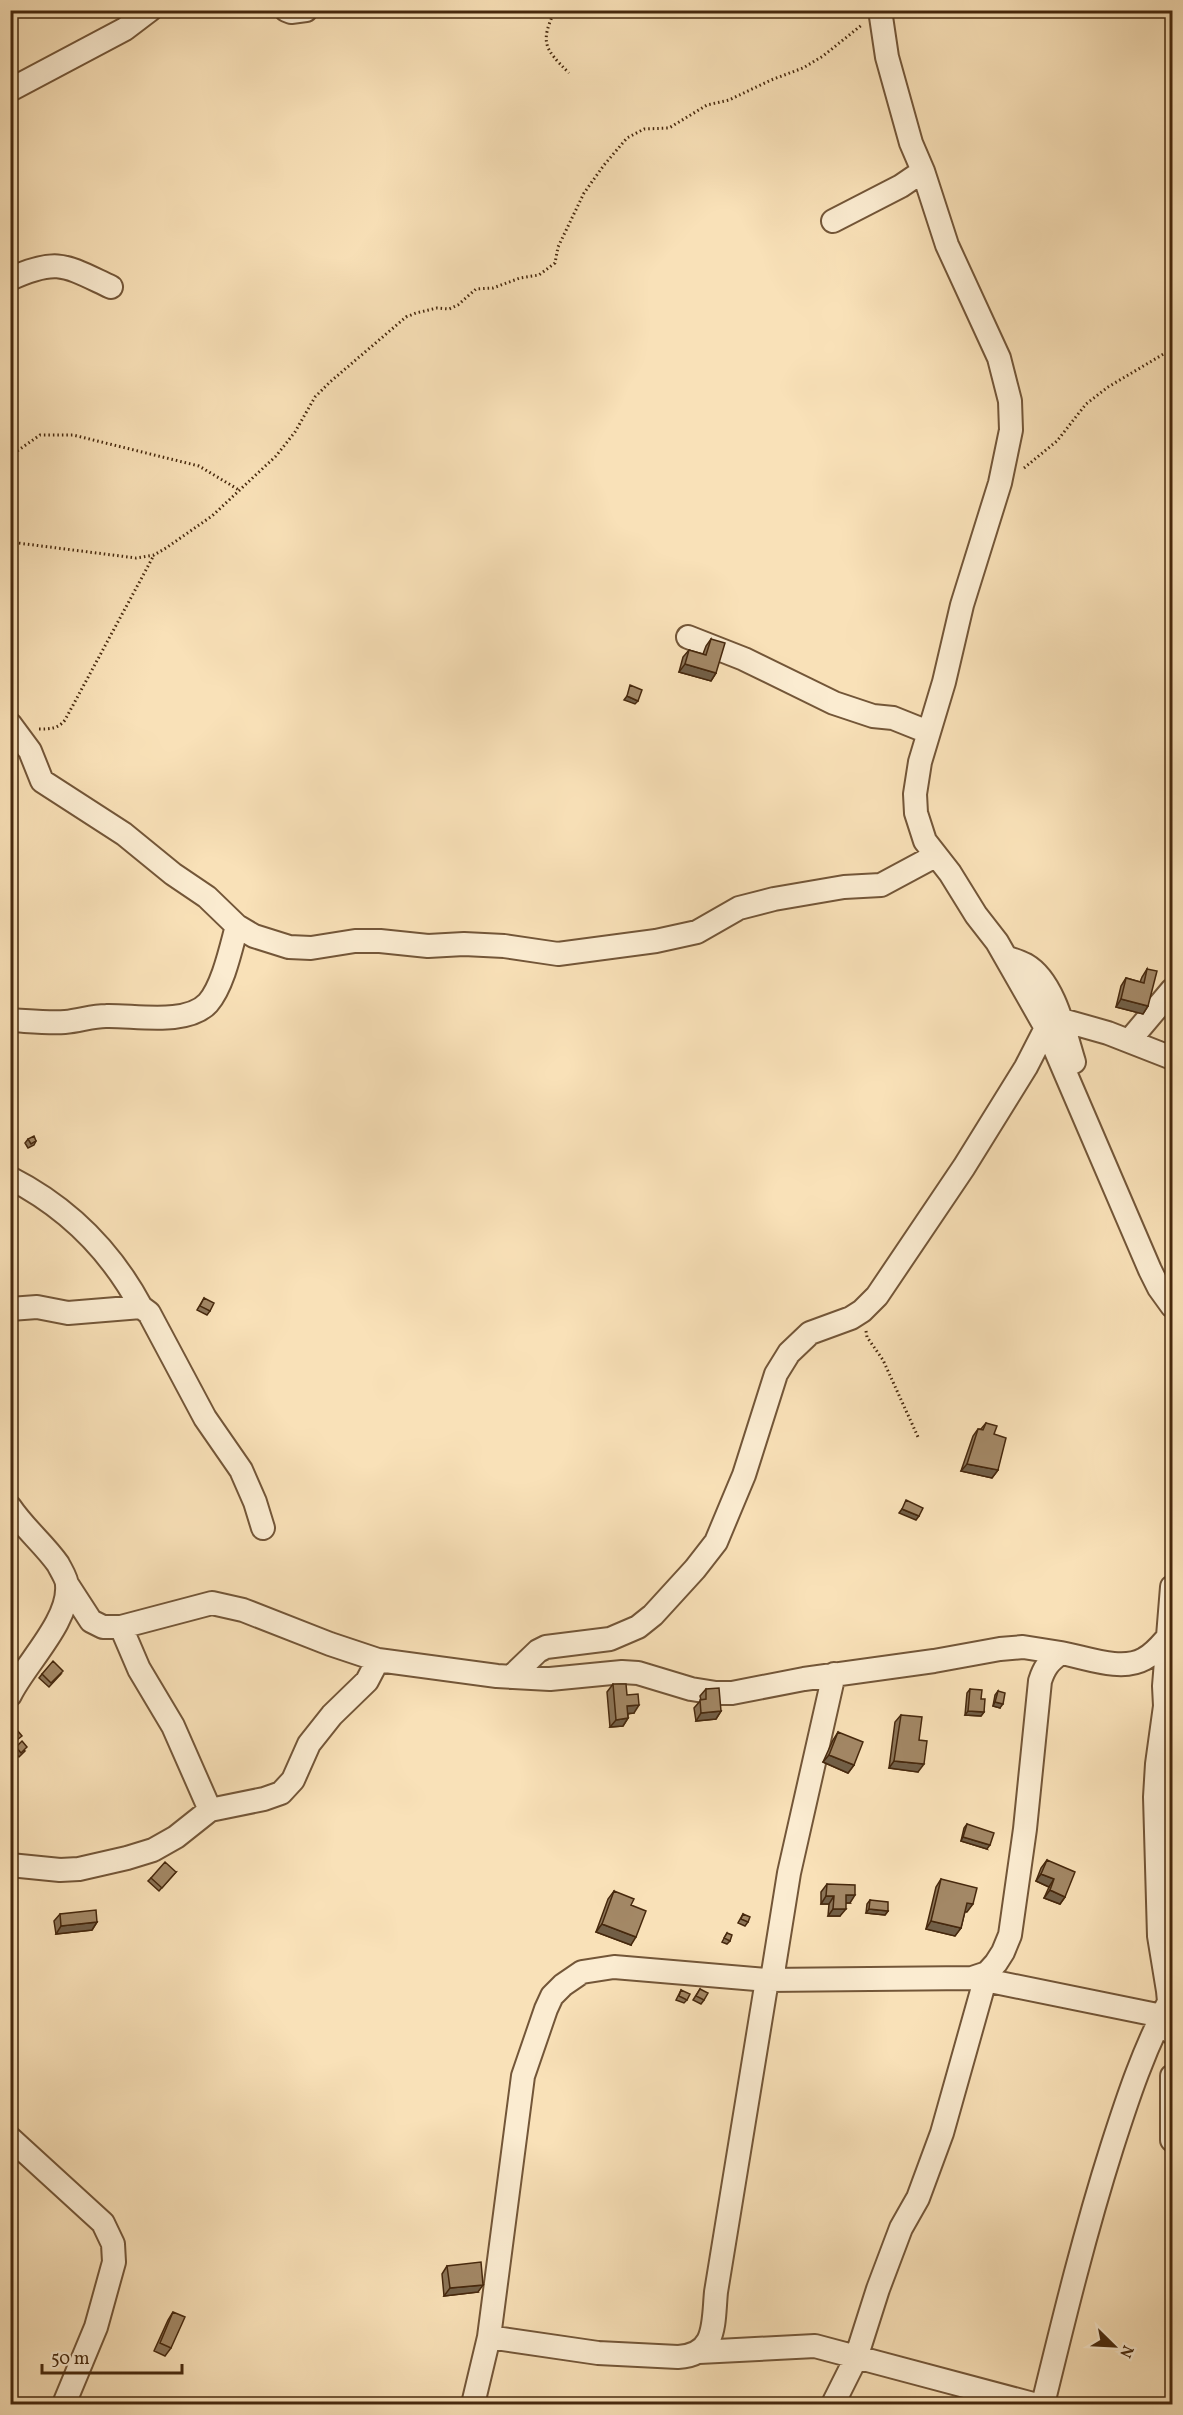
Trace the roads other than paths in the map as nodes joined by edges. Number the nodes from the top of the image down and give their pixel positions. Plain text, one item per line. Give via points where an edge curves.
1 (150, 10) edge
2 (285, 10) edge
3 (306, 10) edge
4 (881, 14) edge
5 (10, 90) edge
6 (923, 171) junction
7 (833, 221) dead end
8 (10, 279) edge
9 (111, 287) dead end
10 (688, 637) dead end
11 (16, 730) edge
12 (928, 732) junction
13 (935, 856) junction
14 (237, 926) junction
15 (1173, 990) edge
16 (10, 1020) edge
17 (1054, 1024) junction
18 (1129, 1041) junction
19 (1173, 1058) edge
20 (10, 1178) edge
21 (1172, 1303) edge
22 (141, 1306) junction
23 (10, 1309) edge
24 (10, 1507) edge
25 (263, 1528) dead end
26 (67, 1584) junction
27 (1173, 1587) edge
28 (91, 1621) junction
29 (54, 1627) junction
30 (121, 1627) junction
31 (1168, 1637) junction
32 (1061, 1653) junction
33 (378, 1660) junction
34 (834, 1674) junction
35 (511, 1677) junction
36 (1168, 1685) edge
37 (10, 1695) edge
38 (210, 1810) junction
39 (10, 1865) edge
40 (986, 1976) junction
41 (770, 1979) junction
42 (1168, 2017) edge
43 (1173, 2076) edge
44 (10, 2138) edge
45 (1173, 2140) edge
46 (489, 2337) junction
47 (699, 2352) junction
48 (856, 2358) junction
49 (64, 2404) edge
50 (473, 2404) edge
51 (832, 2404) edge
52 (1033, 2404) edge
53 (1043, 2404) edge

1 - 5 street via 124,29
2 - 3 street
4 - 6 street via 899,105
6 - 7 street
6 - 12 street via 947,245 995,348 1010,401 1011,430 1000,483
8 - 9 street via 50,265
10 - 12 street via 744,659 834,703
11 - 14 street via 42,781 124,834 207,897
12 - 13 street via 917,778 916,813 925,841
13 - 14 street via 881,885 774,899 739,908 697,932 558,954 504,946 428,946 380,940 302,948 254,936
13 - 17 street
14 - 16 street via 222,977 208,1003 198,1010 164,1018 105,1016 42,1023
15 - 18 street
17 - 18 street
17 - 21 street via 1060,1064 1150,1270
17 - 35 street via 964,1167 868,1305 851,1318 810,1333 789,1353 776,1374 744,1475 716,1542 695,1569 638,1627 610,1639 546,1647
18 - 19 street
20 - 22 street via 53,1203 88,1232 119,1270
22 - 23 street via 68,1313 37,1307
22 - 25 street via 150,1313 206,1418 241,1470
24 - 26 street via 52,1556
26 - 28 street
26 - 29 street via 65,1601
27 - 31 street
28 - 29 street via 72,1619
28 - 30 street via 103,1627
29 - 37 street
30 - 33 street via 219,1603
30 - 38 street via 139,1670 173,1726
31 - 32 street via 1143,1660 1124,1665
31 - 36 street
32 - 34 street via 1000,1648
32 - 40 street via 1050,1660 1040,1681 1010,1935
33 - 35 street
33 - 38 street via 367,1681 309,1744 292,1780 281,1793
34 - 35 street via 732,1693 691,1689 638,1673 550,1679
34 - 41 street via 789,1873
36 - 42 street via 1155,1797 1160,1953
38 - 39 street via 176,1837 127,1858 79,1869
40 - 41 street
40 - 42 street
40 - 48 street via 942,2133 918,2198 897,2238
41 - 46 street via 614,1967 582,1972 552,1996 523,2076
41 - 47 street via 710,2337
42 - 53 street via 1151,2037 1130,2091 1094,2203
43 - 45 street
44 - 49 street via 103,2223 112,2244 114,2262 98,2318
46 - 47 street via 598,2353 689,2356
46 - 50 street
47 - 48 street via 815,2346
48 - 51 street
48 - 52 street

